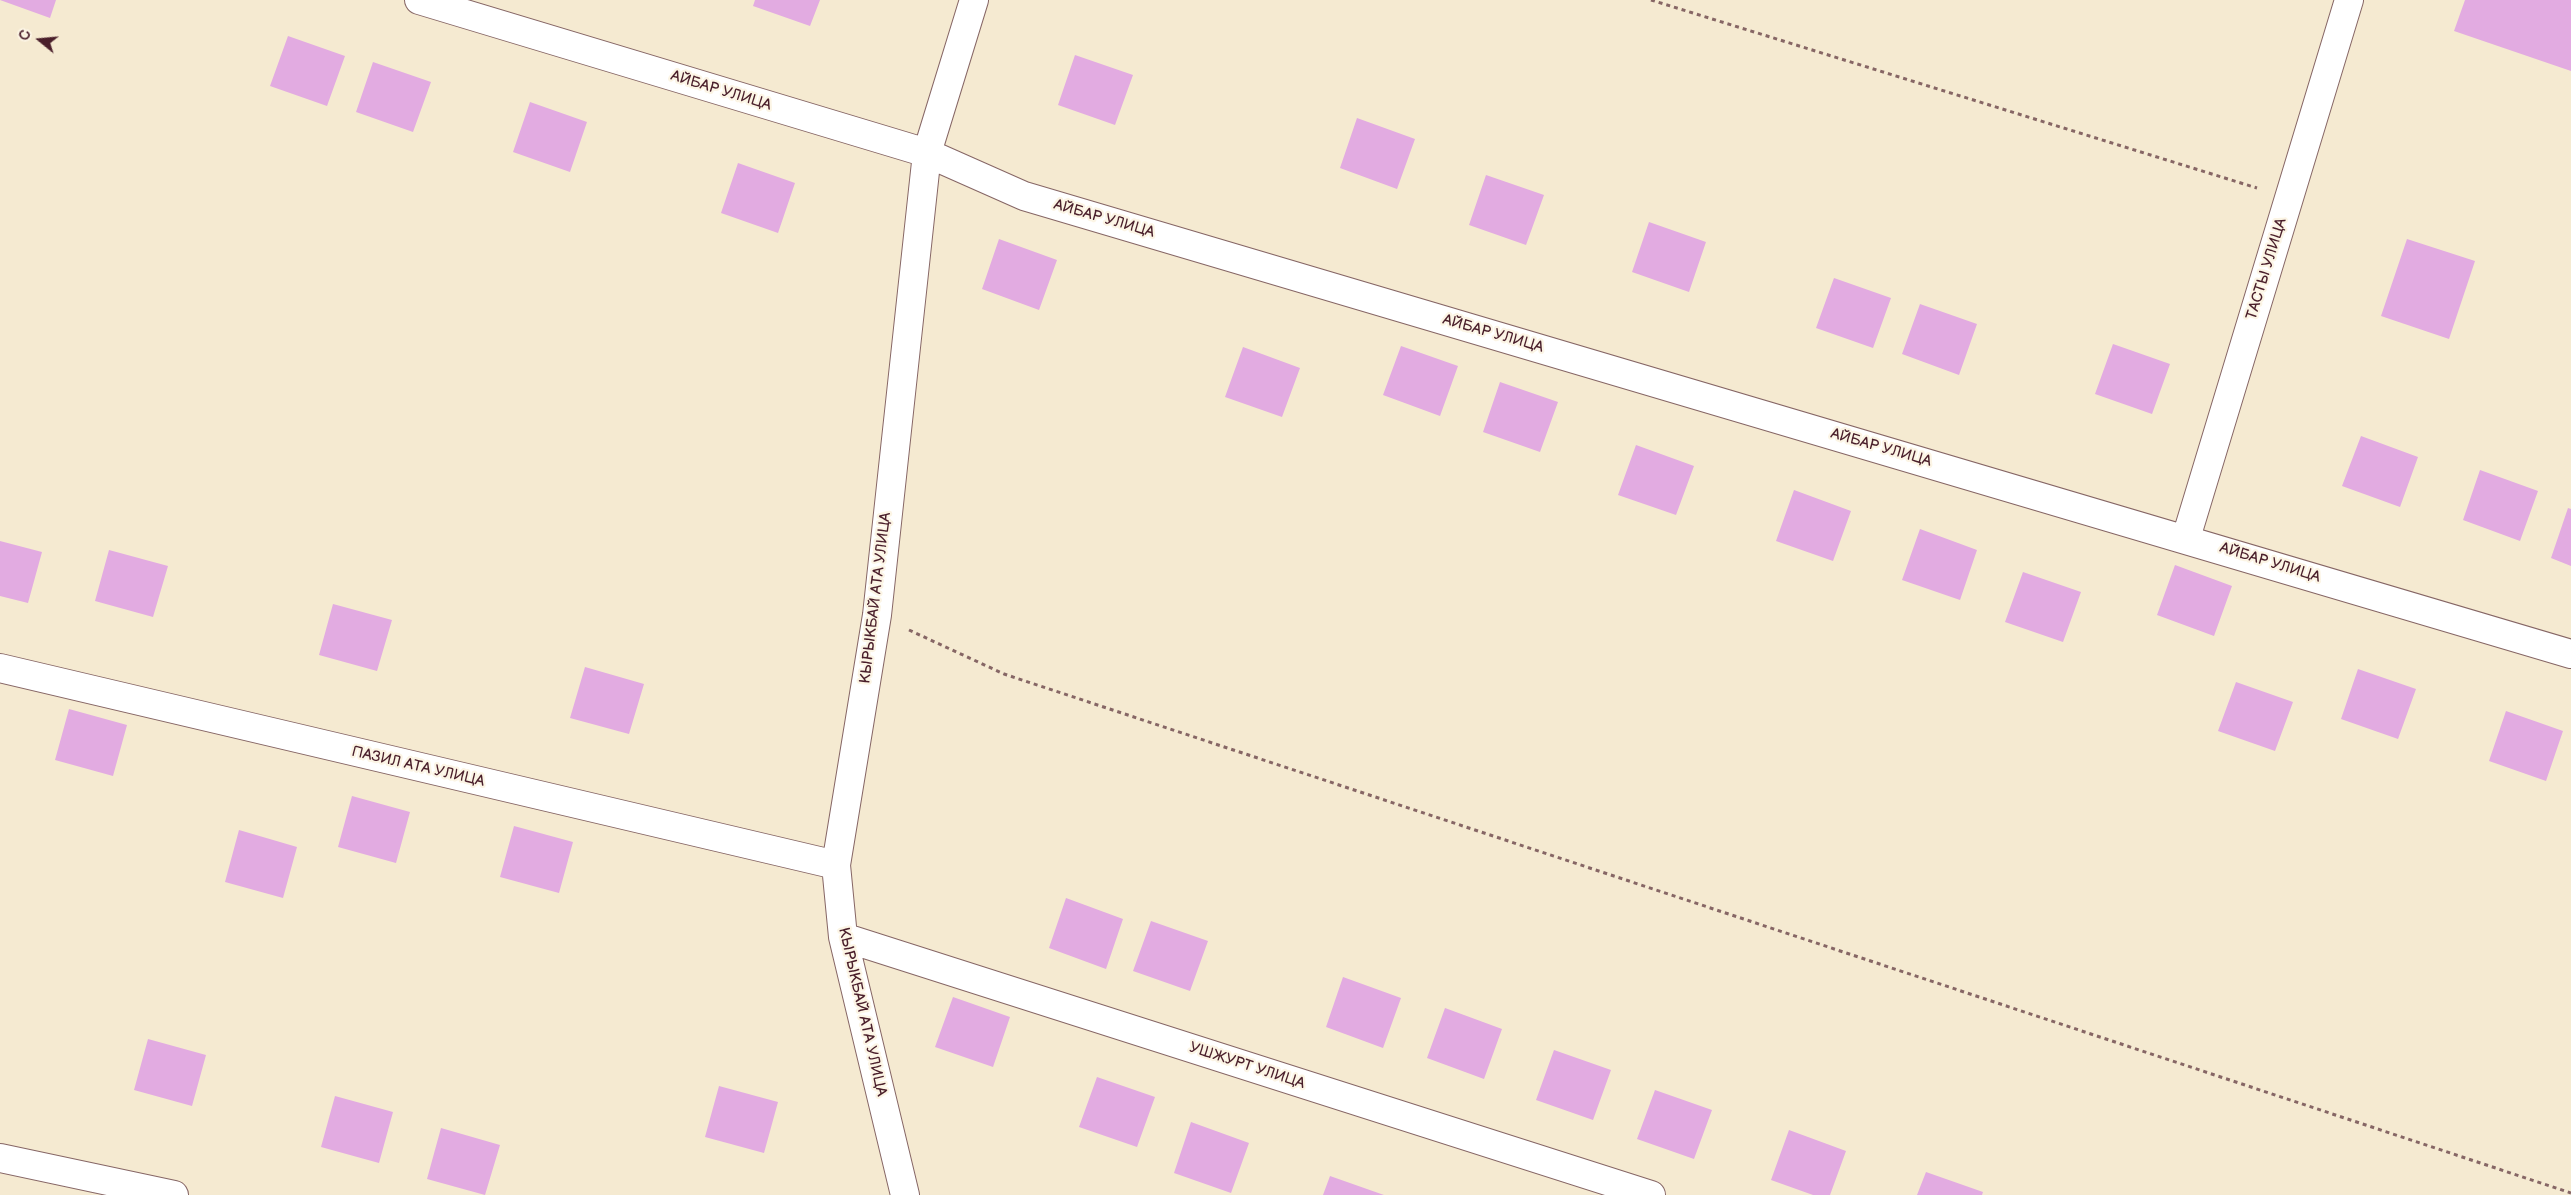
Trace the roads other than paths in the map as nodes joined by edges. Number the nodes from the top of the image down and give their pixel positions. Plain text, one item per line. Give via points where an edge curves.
1 (419, 0) edge
2 (974, 0) edge
3 (2349, 0) edge
4 (927, 153) junction
5 (2186, 538) junction
6 (2571, 654) edge
7 (0, 668) edge
8 (836, 865) junction
9 (843, 938) junction
10 (0, 1158) edge
11 (174, 1195) edge
12 (905, 1195) edge
13 (1651, 1195) edge

1 - 4 street, АЙБАР УЛИЦА
2 - 4 street, КЫРЫКБАЙ АТА УЛИЦА
3 - 5 street, ТАСТЫ УЛИЦА
4 - 5 street, АЙБАР УЛИЦА via 1024,196
4 - 8 street, КЫРЫКБАЙ АТА УЛИЦА via 877,615
5 - 6 street, АЙБАР УЛИЦА
7 - 8 street, ПАЗИЛ АТА УЛИЦА
8 - 9 street, КЫРЫКБАЙ АТА УЛИЦА
9 - 12 street, КЫРЫКБАЙ АТА УЛИЦА
9 - 13 street, УШЖУРТ УЛИЦА
10 - 11 street

